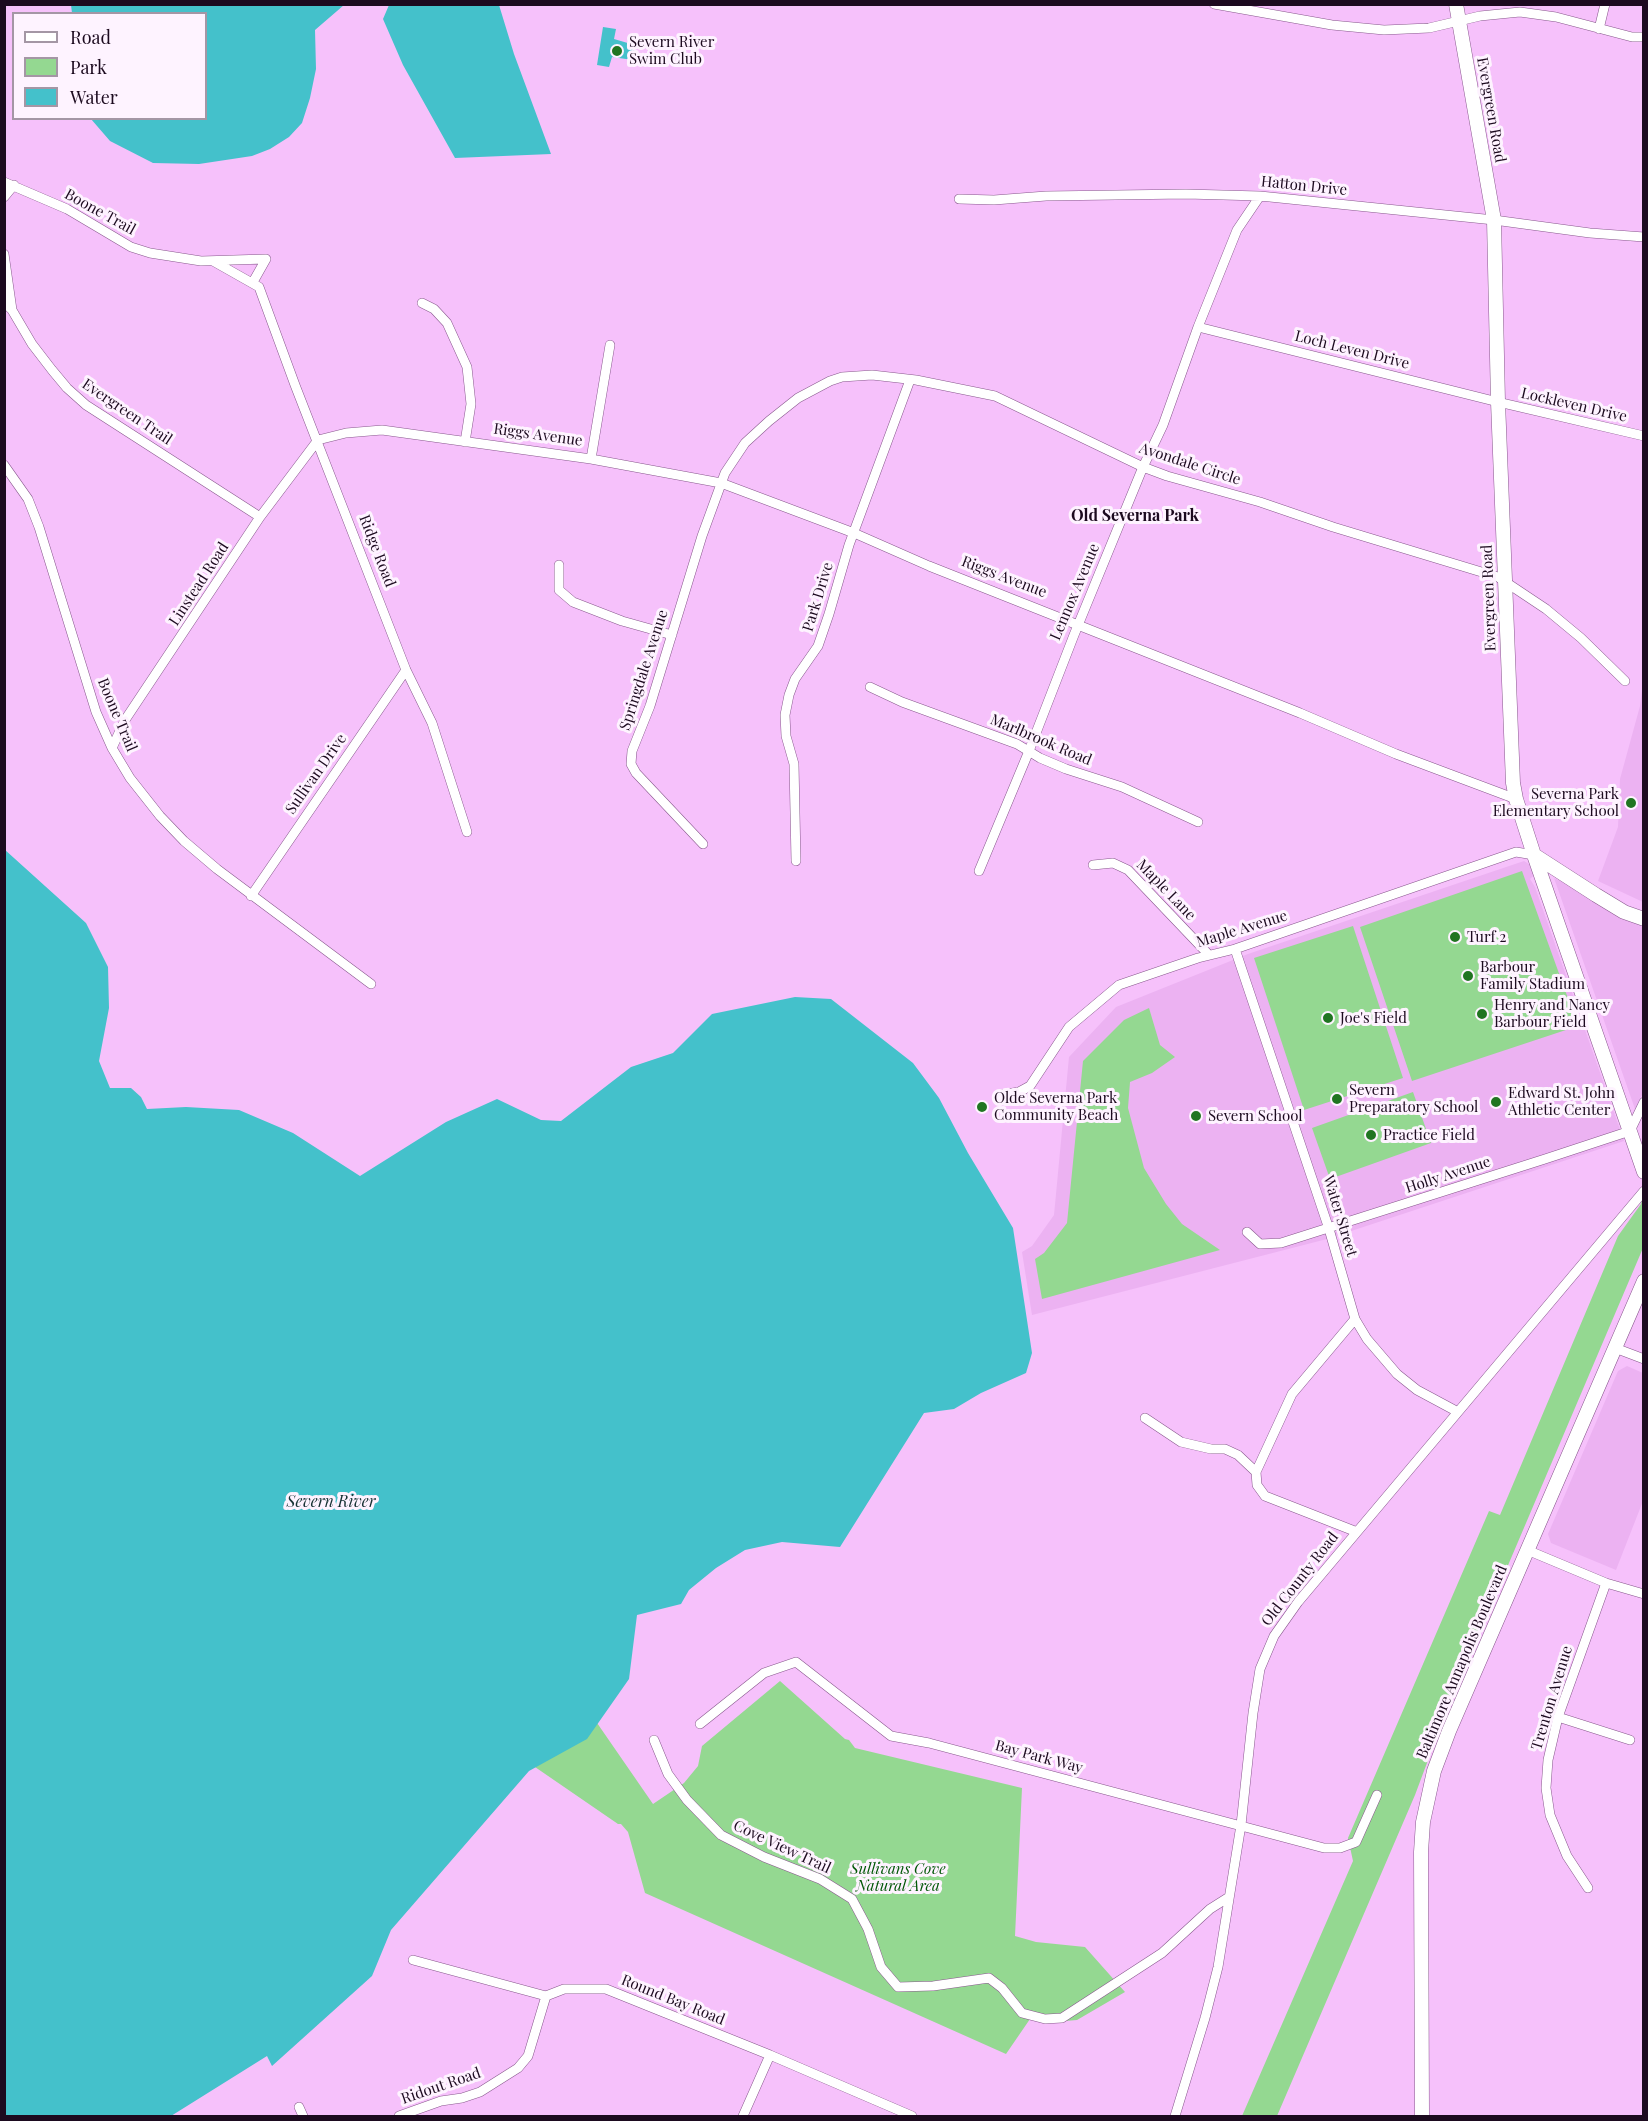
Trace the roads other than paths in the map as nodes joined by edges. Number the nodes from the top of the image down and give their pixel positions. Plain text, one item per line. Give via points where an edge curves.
1 (1214, 4) edge
2 (1456, 4) edge
3 (1605, 4) edge
4 (1269, 9) edge
5 (1459, 21) junction
6 (1599, 29) junction
7 (1644, 36) edge
8 (4, 182) edge
9 (14, 185) junction
10 (1260, 196) junction
11 (4, 197) edge
12 (959, 199) dead end
13 (1494, 220) junction
14 (1644, 237) edge
15 (4, 254) edge
16 (213, 261) junction
17 (253, 282) junction
18 (4, 302) edge
19 (422, 303) dead end
20 (12, 310) junction
21 (1198, 327) junction
22 (610, 345) dead end
23 (910, 380) junction
24 (1498, 402) junction
25 (1644, 436) edge
26 (318, 440) junction
27 (465, 442) junction
28 (591, 459) junction
29 (4, 465) edge
30 (1143, 467) junction
31 (721, 483) junction
32 (260, 518) junction
33 (854, 533) junction
34 (559, 565) dead end
35 (1505, 582) junction
36 (1079, 624) junction
37 (672, 635) junction
38 (406, 670) junction
39 (1625, 681) dead end
40 (870, 687) dead end
41 (112, 748) junction
42 (1029, 751) junction
43 (1516, 799) junction
44 (1198, 822) dead end
45 (467, 832) dead end
46 (703, 844) dead end
47 (1534, 855) junction
48 (796, 861) dead end
49 (1093, 865) dead end
50 (979, 871) dead end
51 (251, 896) junction
52 (1644, 919) edge
53 (1234, 949) junction
54 (1209, 955) junction
55 (370, 984) dead end
56 (1000, 1095) dead end
57 (1644, 1102) edge
58 (1630, 1131) junction
59 (1644, 1172) edge
60 (1644, 1191) edge
61 (1329, 1229) junction
62 (1247, 1232) dead end
63 (1644, 1281) edge
64 (1355, 1319) junction
65 (1615, 1348) junction
66 (1644, 1359) edge
67 (1458, 1412) junction
68 (1145, 1418) dead end
69 (1256, 1472) junction
70 (1357, 1532) junction
71 (1527, 1550) junction
72 (1606, 1583) junction
73 (1644, 1594) edge
74 (1558, 1717) junction
75 (700, 1724) dead end
76 (654, 1740) dead end
77 (1630, 1740) dead end
78 (1377, 1795) dead end
79 (1241, 1825) junction
80 (1587, 1888) dead end
81 (1229, 1897) junction
82 (412, 1960) dead end
83 (546, 1996) junction
84 (770, 2055) junction
85 (399, 2116) edge
86 (743, 2116) edge
87 (912, 2116) edge
88 (1175, 2116) edge
89 (1422, 2116) edge

1 - 4 street
2 - 5 street, Evergreen Road
3 - 6 street
4 - 5 street via 1332,25 1384,30 1429,28
5 - 6 street via 1520,12
5 - 13 street, Evergreen Road
6 - 7 street
8 - 9 street, Boone Trail
9 - 11 street
9 - 16 street, Boone Trail via 67,209 131,247
10 - 12 street, Hatton Drive
10 - 13 street, Hatton Drive
10 - 21 street, Lennox Avenue via 1237,230
13 - 14 street, Hatton Drive
13 - 24 street, Evergreen Road
15 - 20 street
16 - 17 street
16 - 17 street, Boone Trail via 266,259
17 - 26 street, Ridge Road via 259,287
18 - 20 street, Evergreen Trail
19 - 27 street via 447,323 467,367 471,404
20 - 32 street, Evergreen Trail via 52,370 86,405
21 - 24 street, Loch Leven Drive
21 - 30 street, Lennox Avenue via 1163,425
22 - 28 street
23 - 30 street, Avondale Circle via 995,396
23 - 31 street, Avondale Circle via 855,375 830,381 789,404 753,435 733,459
23 - 33 street, Park Drive
24 - 25 street, Lockleven Drive
24 - 35 street, Evergreen Road
26 - 27 street, Riggs Avenue via 382,430
26 - 32 street, Linstead Road
26 - 38 street, Ridge Road
27 - 28 street, Riggs Avenue
28 - 31 street, Riggs Avenue
29 - 41 street, Boone Trail via 28,499 39,527 96,712
30 - 35 street, Avondale Circle
30 - 36 street, Lennox Avenue
31 - 33 street, Riggs Avenue
31 - 37 street, Springdale Avenue
32 - 41 street, Linstead Road via 125,720
33 - 36 street, Riggs Avenue
33 - 48 street, Park Drive via 818,646 795,679 785,715 794,764
34 - 37 street via 559,590 573,602
35 - 39 street, Avondale Circle via 1541,604
35 - 43 street, Evergreen Road
36 - 42 street, Lennox Avenue
36 - 43 street, Riggs Avenue
37 - 46 street, Springdale Avenue via 631,764 650,790
38 - 45 street, Ridge Road via 432,723
38 - 51 street, Sullivan Drive
40 - 42 street, Marlbrook Road
41 - 51 street, Boone Trail via 160,816
42 - 44 street, Marlbrook Road
42 - 50 street, Lennox Avenue
43 - 47 street, Evergreen Road
47 - 52 street via 1624,912
47 - 53 street, Maple Avenue via 1516,852
47 - 58 street, Evergreen Road
49 - 54 street, Maple Lane via 1113,863 1128,870
51 - 55 street, Boone Trail
53 - 54 street, Maple Avenue
53 - 61 street, Water Street
54 - 56 street, Maple Avenue via 1119,985 1069,1027 1030,1086
57 - 58 street
58 - 59 street, Evergreen Road
58 - 61 street, Holly Avenue
60 - 67 street, Old County Road
61 - 62 street, Holly Avenue via 1281,1243 1260,1244
61 - 64 street, Water Street
63 - 65 street, Baltimore Annapolis Boulevard
64 - 67 street, Water Street via 1397,1374 1417,1390
64 - 69 street via 1292,1394
65 - 66 street
65 - 71 street, Baltimore Annapolis Boulevard
67 - 70 street, Old County Road
68 - 69 street via 1181,1442 1238,1455
69 - 70 street via 1257,1485 1265,1496
70 - 79 street, Old County Road via 1287,1614 1265,1654 1253,1713
71 - 72 street
71 - 89 street, Baltimore Annapolis Boulevard via 1449,1731 1427,1796 1421,1852
72 - 73 street
72 - 74 street, Trenton Avenue
74 - 77 street
74 - 80 street, Trenton Avenue via 1548,1760 1549,1810 1558,1839
75 - 79 street, Bay Park Way via 764,1673 796,1662 891,1736
76 - 81 street, Cove View Trail via 668,1774 721,1835 820,1879 852,1899 881,1967 898,1987 989,1978 1022,2013 1045,2019 1062,2018 1162,1953
78 - 79 street, Bay Park Way via 1356,1842 1340,1848 1324,1848
79 - 81 street, Old County Road
81 - 88 street, Old County Road via 1218,1966
82 - 83 street, Round Bay Road
83 - 84 street, Round Bay Road via 564,1989 606,1989
83 - 85 street, Ridout Road via 528,2056 518,2068 480,2092
84 - 86 street
84 - 87 street, Round Bay Road

